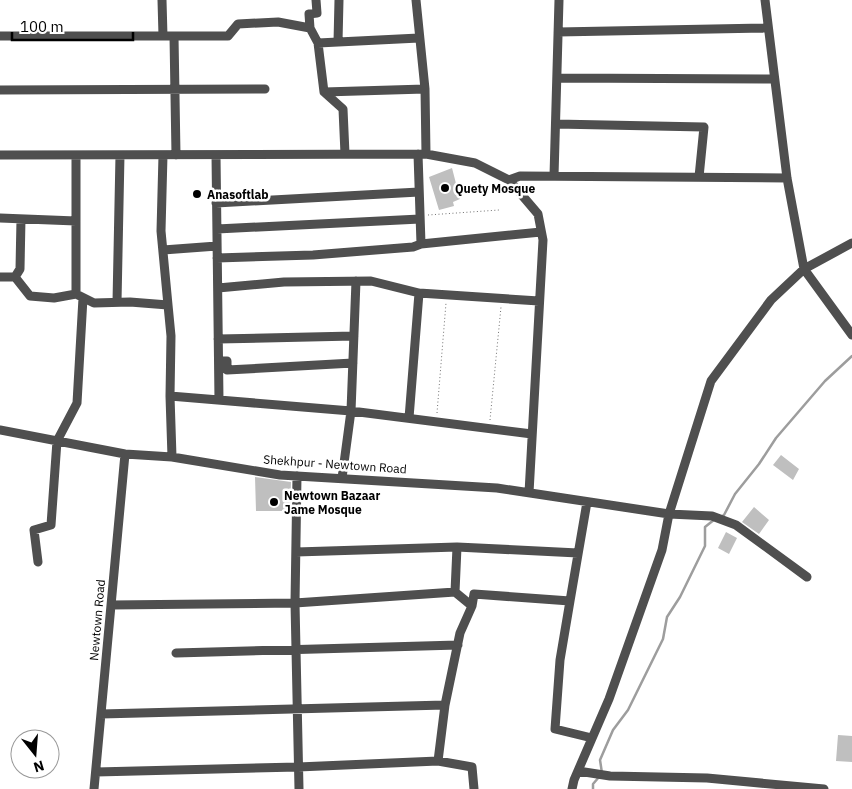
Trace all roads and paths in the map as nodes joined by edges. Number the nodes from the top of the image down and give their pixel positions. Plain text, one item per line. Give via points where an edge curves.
1 (162, 0) edge
2 (316, 0) edge
3 (339, 0) edge
4 (416, 0) edge
5 (559, 0) edge
6 (765, 0) edge
7 (310, 28) junction
8 (768, 28) junction
9 (558, 32) junction
10 (0, 36) edge
11 (163, 36) junction
12 (174, 36) junction
13 (419, 38) junction
14 (338, 42) junction
15 (318, 43) junction
16 (557, 78) junction
17 (774, 79) junction
18 (175, 89) junction
19 (265, 89) dead end
20 (425, 89) junction
21 (0, 90) edge
22 (324, 92) junction
23 (556, 124) junction
24 (345, 154) junction
25 (422, 154) junction
26 (0, 155) edge
27 (76, 155) junction
28 (216, 155) junction
29 (120, 156) junction
30 (163, 156) junction
31 (176, 156) junction
32 (554, 176) junction
33 (699, 177) junction
34 (787, 178) junction
35 (509, 180) junction
36 (419, 192) junction
37 (216, 203) junction
38 (499, 210) dead end
39 (420, 217) junction
40 (0, 218) edge
41 (21, 219) junction
42 (76, 221) junction
43 (217, 229) junction
44 (541, 232) junction
45 (852, 243) edge
46 (421, 244) junction
47 (217, 246) junction
48 (163, 250) junction
49 (217, 258) junction
50 (804, 269) junction
51 (0, 277) edge
52 (15, 277) junction
53 (356, 281) junction
54 (218, 288) junction
55 (419, 293) junction
56 (446, 294) junction
57 (79, 296) junction
58 (501, 298) junction
59 (539, 301) junction
60 (117, 302) junction
61 (168, 305) junction
62 (852, 335) edge
63 (354, 336) junction
64 (218, 340) junction
65 (219, 360) junction
66 (353, 363) junction
67 (170, 396) junction
68 (219, 400) junction
69 (351, 411) junction
70 (409, 418) junction
71 (436, 422) junction
72 (489, 428) junction
73 (0, 430) edge
74 (532, 434) junction
75 (57, 441) junction
76 (125, 454) junction
77 (172, 457) junction
78 (297, 476) junction
79 (342, 478) junction
80 (529, 493) junction
81 (587, 502) junction
82 (668, 514) junction
83 (457, 547) junction
84 (296, 552) junction
85 (578, 553) junction
86 (38, 562) dead end
87 (807, 577) dead end
88 (455, 592) junction
89 (570, 601) junction
90 (295, 603) junction
91 (111, 606) junction
92 (472, 606) junction
93 (458, 645) junction
94 (296, 650) junction
95 (176, 653) dead end
96 (446, 705) junction
97 (297, 709) junction
98 (101, 714) junction
99 (592, 738) junction
100 (438, 761) junction
101 (298, 767) junction
102 (578, 771) junction
103 (96, 772) junction
104 (94, 789) edge
105 (299, 789) edge
106 (474, 789) edge
107 (572, 789) edge
108 (824, 789) edge

1 - 11 street
2 - 7 street via 317,13 309,14
3 - 14 street
4 - 13 street
5 - 9 street
6 - 8 street
7 - 12 street via 278,22 238,24 228,36
7 - 15 street
8 - 9 street
8 - 17 street
9 - 16 street
10 - 11 street
11 - 12 street
12 - 18 street
13 - 14 street
13 - 20 street
14 - 15 street
15 - 22 street
16 - 17 street
16 - 23 street
17 - 34 street
18 - 19 street
18 - 21 street
18 - 31 street
20 - 22 street
20 - 25 street
22 - 24 street via 343,109
23 - 32 street
23 - 33 street via 704,127
24 - 25 street
24 - 28 street
25 - 35 street via 475,163
25 - 36 street
26 - 27 street
27 - 29 street
27 - 42 street
28 - 31 street
28 - 37 street
29 - 30 street
29 - 60 street
30 - 31 street
30 - 48 street
32 - 33 street
32 - 35 street via 520,176
33 - 34 street
34 - 50 street
35 - 44 street via 538,214
36 - 37 street
36 - 39 street
37 - 43 street
38 - 39 path
39 - 43 street
39 - 46 street
40 - 41 street
41 - 42 street
41 - 52 street via 20,269
42 - 57 street
43 - 47 street
44 - 46 street
44 - 59 street
45 - 50 street
46 - 49 street via 313,255
47 - 48 street
47 - 49 street
48 - 61 street
49 - 54 street
50 - 62 street
50 - 82 street via 771,300 711,381
51 - 52 street
52 - 57 street via 30,296
53 - 54 street via 284,282
53 - 55 street via 371,281
53 - 63 street
54 - 64 street
55 - 56 street
55 - 70 street
56 - 58 street
56 - 71 path
57 - 60 street via 94,303
57 - 75 street via 77,403
58 - 59 street
58 - 72 path
59 - 74 street
60 - 61 street
61 - 67 street
63 - 64 street
63 - 66 street
64 - 65 street
65 - 66 street via 227,361 228,370
65 - 68 street
66 - 69 street
67 - 68 street
67 - 77 street
68 - 69 street
69 - 70 street
69 - 79 street
70 - 71 street
71 - 72 street
72 - 74 street
73 - 75 street, Shekhpur - Newtown Road
74 - 80 street
75 - 76 street, Shekhpur - Newtown Road
75 - 86 street via 51,525 34,530
76 - 77 street, Shekhpur - Newtown Road
76 - 91 street, Newtown Road
77 - 78 street, Shekhpur - Newtown Road
78 - 79 street, Shekhpur - Newtown Road
78 - 84 street
79 - 80 street, Shekhpur - Newtown Road
80 - 81 street, Shekhpur - Newtown Road
81 - 82 street, Shekhpur - Newtown Road
81 - 85 street
82 - 87 street, Shekhpur - Newtown Road via 712,516 736,525
82 - 99 street via 662,550
83 - 84 street
83 - 85 street
83 - 88 street
84 - 90 street
85 - 89 street
88 - 90 street
88 - 92 street
89 - 92 street via 474,594
89 - 99 street via 560,660 555,729
90 - 91 street
90 - 94 street
91 - 98 street, Newtown Road
92 - 93 street
93 - 94 street
93 - 96 street
94 - 95 street
94 - 97 street
96 - 97 street
96 - 100 street
97 - 98 street
97 - 101 street
98 - 103 street, Newtown Road
99 - 102 street
100 - 101 street
100 - 106 street via 472,767
101 - 103 street
101 - 105 street
102 - 107 street
102 - 108 street via 610,776 707,778
103 - 104 street, Newtown Road

